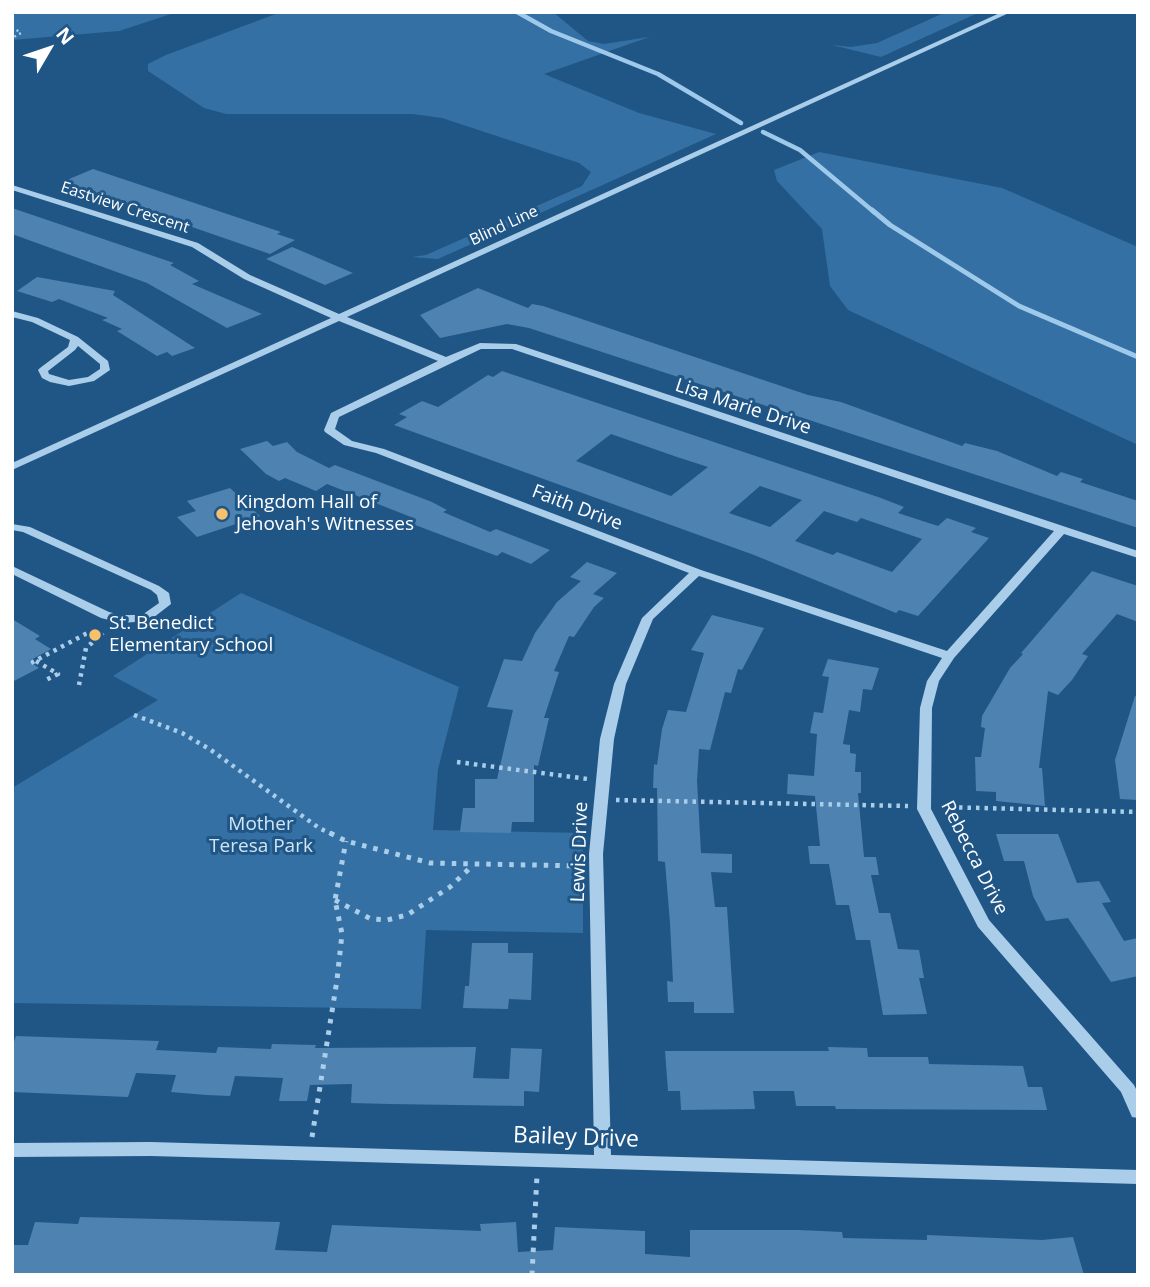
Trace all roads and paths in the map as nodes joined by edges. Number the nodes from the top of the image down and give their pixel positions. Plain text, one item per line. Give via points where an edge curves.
1 (1008, 12) edge
2 (12, 27) edge
3 (12, 38) edge
4 (12, 187) edge
5 (12, 314) edge
6 (340, 318) junction
7 (75, 339) junction
8 (446, 360) junction
9 (12, 467) edge
10 (12, 527) edge
11 (1060, 531) junction
12 (1138, 555) edge
13 (12, 569) edge
14 (697, 572) junction
15 (94, 629) dead end
16 (103, 633) dead end
17 (949, 656) junction
18 (46, 680) dead end
19 (79, 685) dead end
20 (134, 715) dead end
21 (457, 762) dead end
22 (603, 782) junction
23 (601, 799) junction
24 (924, 807) junction
25 (1138, 811) edge
26 (346, 841) junction
27 (596, 864) junction
28 (472, 866) junction
29 (335, 900) junction
30 (1138, 1112) edge
31 (12, 1150) edge
32 (309, 1154) junction
33 (537, 1160) junction
34 (603, 1161) junction
35 (1138, 1177) edge
36 (532, 1275) edge

1 - 6 street, Blind Line
2 - 3 path via 21,33
4 - 6 street, Eastview Crescent via 195,245 247,277
5 - 7 street
6 - 8 street
6 - 9 street, Blind Line
7 - 7 street via 105,363 105,370 81,382 45,376 43,370 72,348
8 - 11 street, Lisa Marie Drive via 480,346 529,349 551,361
8 - 14 street, Faith Drive via 335,415 329,430 348,443 380,451
10 - 13 street via 26,529 155,588 163,593 164,604 145,618 121,619
11 - 12 street, Lisa Marie Drive
11 - 17 street, Rebecca Drive
14 - 17 street, Faith Drive
14 - 22 street, Lewis Drive via 648,618 620,684
15 - 18 path via 33,662 58,674
16 - 19 path via 86,648
17 - 24 street, Rebecca Drive via 933,681 926,708
20 - 26 path via 182,733 319,828
21 - 22 path
22 - 23 street, Lewis Drive
23 - 24 path
23 - 27 street, Lewis Drive
24 - 25 path
24 - 30 street, Rebecca Drive via 983,923 1128,1089
26 - 28 path via 404,858
26 - 29 path
27 - 28 path
27 - 34 street, Lewis Drive
28 - 29 path via 450,887 407,915 387,920 372,919
29 - 32 path via 342,934
31 - 32 street, Bailey Drive
32 - 33 street, Bailey Drive
33 - 34 street, Bailey Drive
33 - 36 path
34 - 35 street, Bailey Drive

